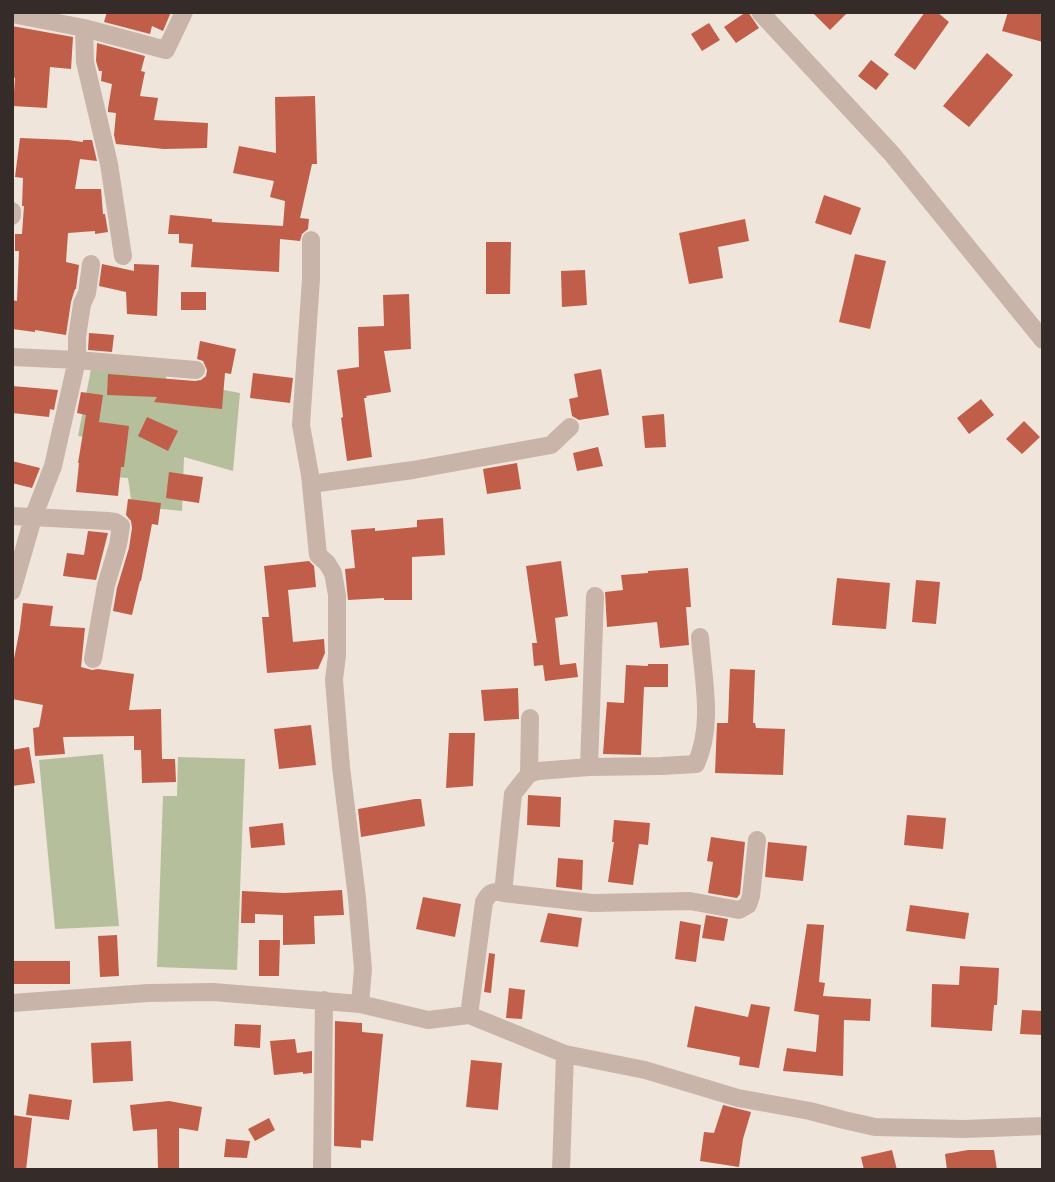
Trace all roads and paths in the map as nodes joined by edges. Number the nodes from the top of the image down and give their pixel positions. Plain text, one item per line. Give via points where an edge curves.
1 (184, 12) edge
2 (760, 12) edge
3 (12, 15) edge
4 (85, 28) junction
5 (311, 240) dead end
6 (123, 256) dead end
7 (91, 264) dead end
8 (1043, 341) edge
9 (12, 357) edge
10 (77, 359) junction
11 (196, 370) dead end
12 (570, 427) dead end
13 (311, 484) junction
14 (12, 516) edge
15 (33, 518) junction
16 (12, 591) edge
17 (595, 596) dead end
18 (700, 637) dead end
19 (93, 659) dead end
20 (530, 718) dead end
21 (589, 767) junction
22 (529, 774) junction
23 (757, 840) dead end
24 (503, 893) junction
25 (324, 1000) junction
26 (12, 1003) edge
27 (360, 1004) junction
28 (470, 1015) junction
29 (565, 1054) junction
30 (1043, 1126) edge
31 (322, 1170) edge
32 (561, 1170) edge

1 - 4 street via 166,50
2 - 8 street via 892,154
3 - 4 street
4 - 6 street via 85,62 109,164
5 - 13 street via 301,425
7 - 10 street
9 - 10 street
10 - 11 street
10 - 15 street via 54,466
12 - 13 street via 551,445
13 - 27 street via 318,555 333,573 337,595 334,680 363,969
14 - 15 street
15 - 16 street
15 - 19 street via 108,521 121,526
17 - 21 street
18 - 21 street via 706,734 696,764
20 - 22 street
21 - 22 street
22 - 24 street via 513,794
23 - 24 street via 751,897 739,910 690,901 592,903
24 - 28 street via 493,892 484,902
25 - 26 street via 213,992
25 - 27 street
25 - 31 street
27 - 28 street via 428,1020
28 - 29 street
29 - 30 street via 875,1127
29 - 32 street

